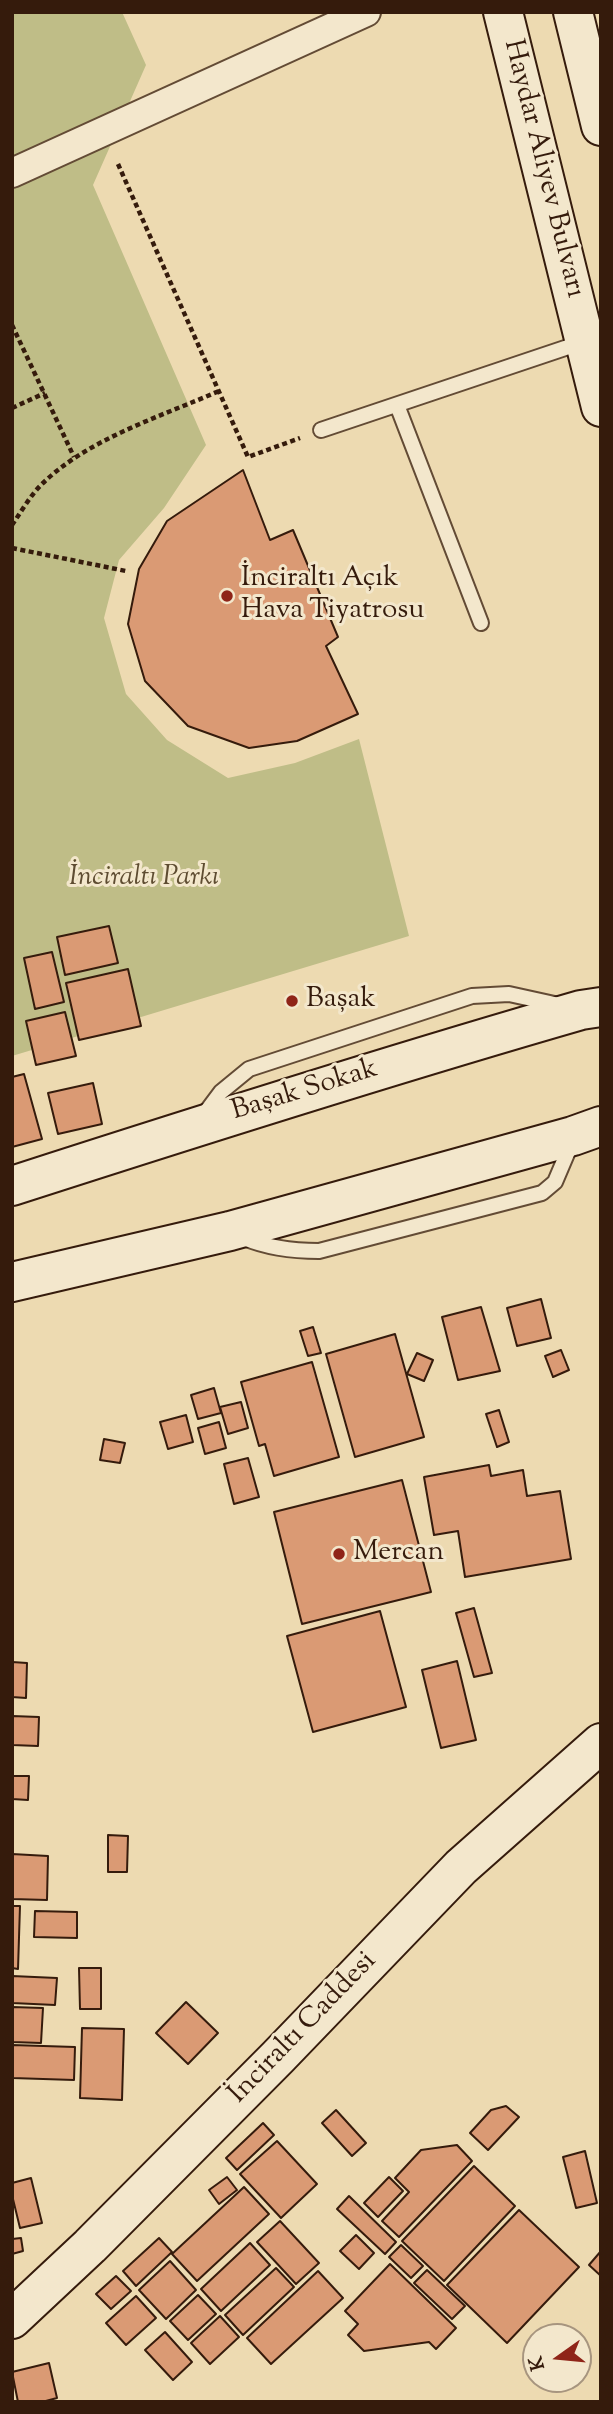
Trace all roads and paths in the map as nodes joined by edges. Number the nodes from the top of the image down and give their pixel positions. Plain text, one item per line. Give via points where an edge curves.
1 (366, 12) edge
2 (503, 12) edge
3 (573, 12) edge
4 (601, 126) edge
5 (118, 164) dead end
6 (12, 173) edge
7 (12, 325) edge
8 (592, 339) edge
9 (219, 391) junction
10 (44, 393) junction
11 (397, 405) junction
12 (601, 407) edge
13 (12, 408) edge
14 (321, 430) joint
15 (74, 457) junction
16 (12, 525) edge
17 (12, 548) edge
18 (126, 571) dead end
19 (481, 623) dead end
20 (591, 1009) edge
21 (587, 1131) edge
22 (12, 1186) edge
23 (12, 1282) edge
24 (601, 1743) edge
25 (12, 2319) edge

1 - 6 street
2 - 8 street, Haydar Aliyev Bulvarı
3 - 4 street
5 - 9 path
7 - 10 path
8 - 11 lane
8 - 12 street, Haydar Aliyev Bulvarı
9 - 14 path via 248,457
9 - 15 path
10 - 13 path
10 - 15 path
11 - 14 lane
11 - 19 lane
15 - 16 path via 40,486
17 - 18 path
20 - 22 street, Başak Sokak via 436,1051
21 - 23 street via 230,1231
24 - 25 street, İnciraltı Caddesi via 461,1867 250,2085

